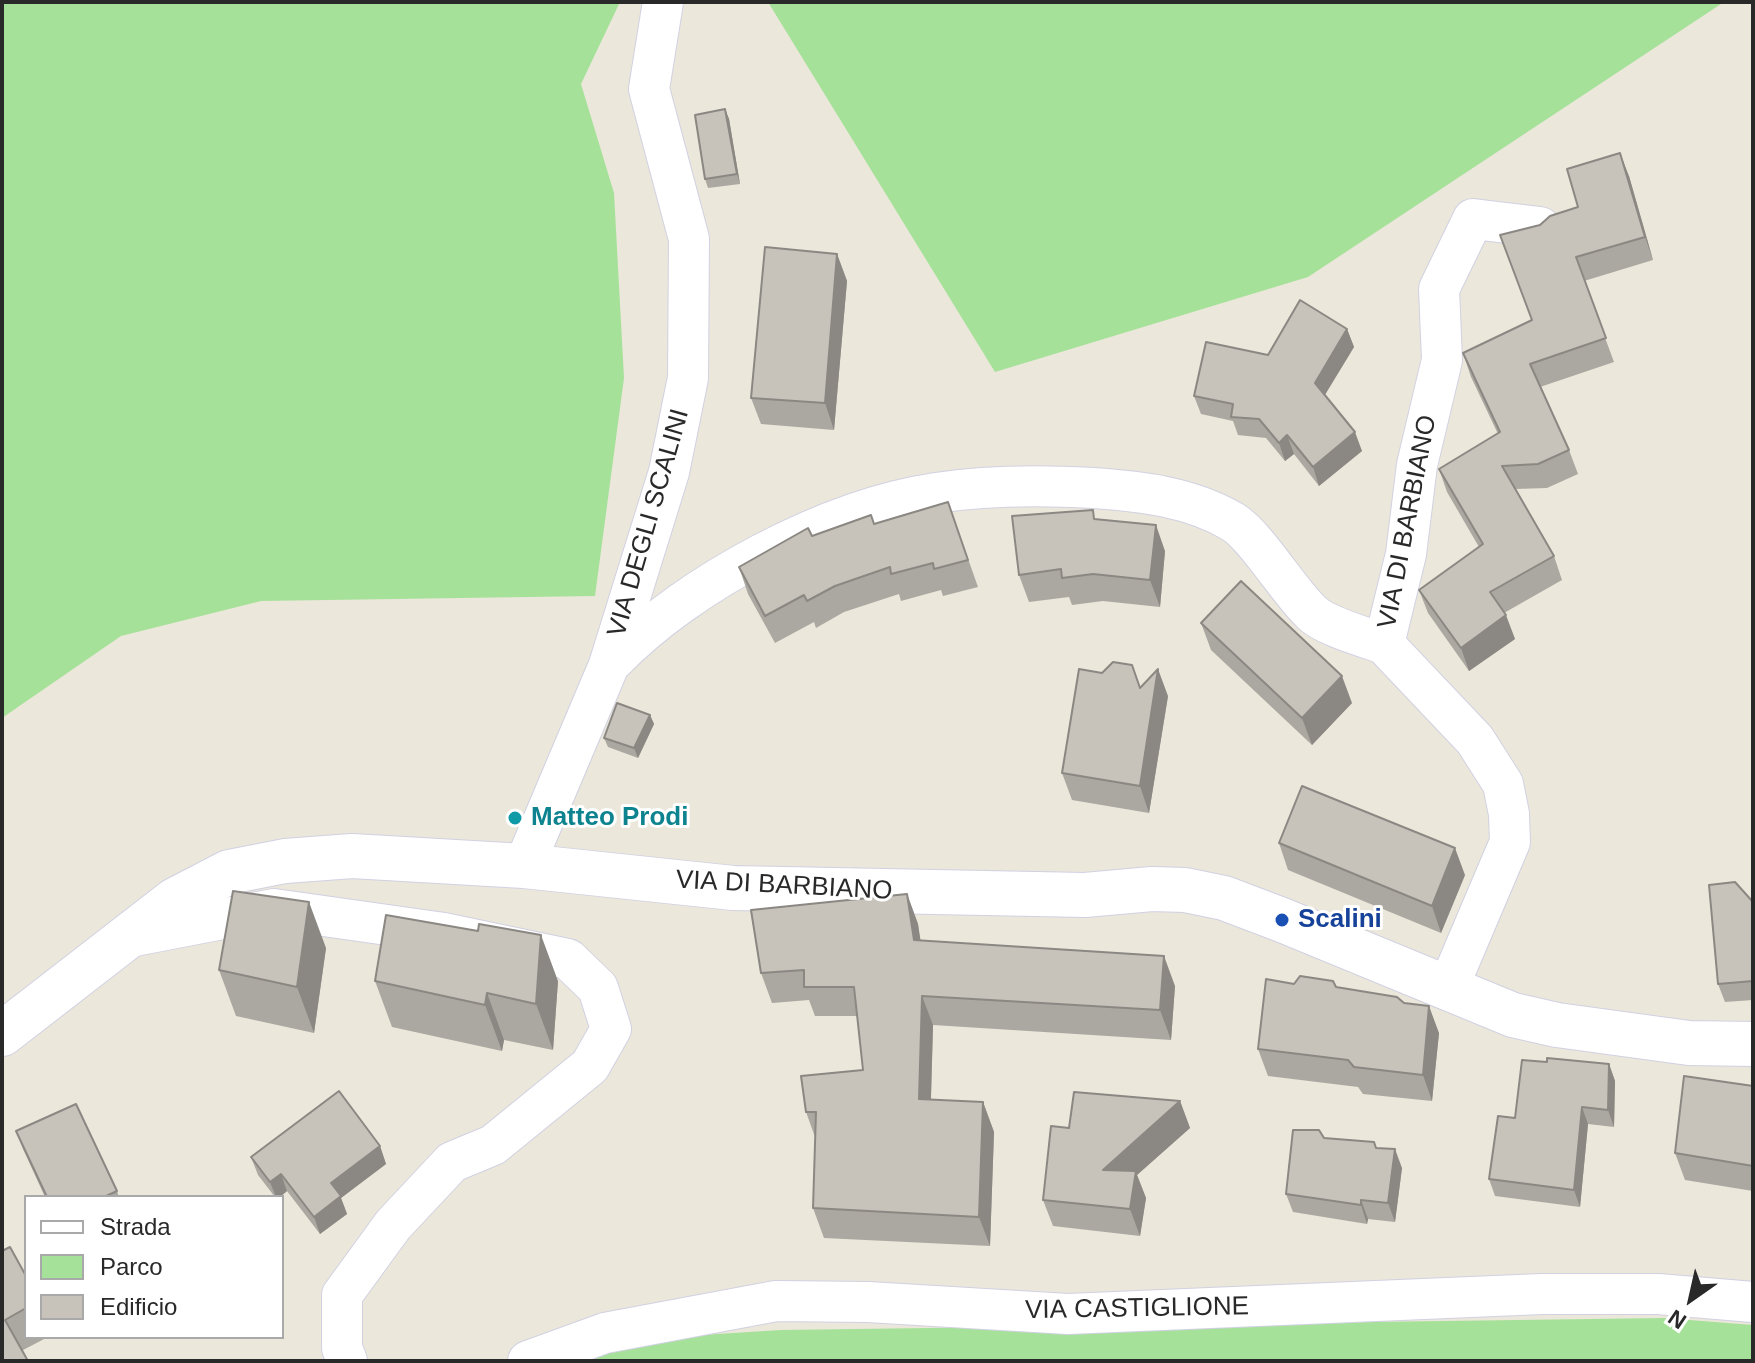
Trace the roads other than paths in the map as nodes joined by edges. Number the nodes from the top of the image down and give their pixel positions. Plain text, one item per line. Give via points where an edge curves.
1 (663, 2) edge
2 (1540, 227) edge
3 (1384, 644) junction
4 (609, 665) junction
5 (524, 866) junction
6 (124, 938) junction
7 (1448, 988) junction
8 (2, 1034) edge
9 (1753, 1044) edge
10 (1753, 1302) edge
11 (347, 1361) edge
12 (528, 1361) edge

1 - 4 street, VIA DEGLI SCALINI via 649,89 689,239 688,378 669,472
2 - 3 street, VIA DI BARBIANO via 1473,219 1439,289 1442,360
3 - 4 street, VIA DEGLI SCALINI via 1314,616 1235,523 1189,502 1135,491 1064,486 989,488 934,493 823,526 682,600
3 - 7 street, VIA DI BARBIANO via 1475,740 1503,784 1509,814 1510,842
4 - 5 street, VIA DEGLI SCALINI
5 - 6 street, VIA DI BARBIANO via 352,856 285,861 229,872 175,900
5 - 7 street, VIA DI BARBIANO via 733,888 1085,895 1185,890 1224,898
6 - 8 street
6 - 11 street via 274,909 444,933 568,959 598,988 611,1029 590,1066 493,1145 452,1162 393,1225 342,1295 342,1348
7 - 9 street, VIA DI BARBIANO via 1513,1015 1557,1025 1689,1043
10 - 12 street, VIA CASTIGLIONE via 1658,1294 1542,1294 1068,1314 776,1301 605,1333

